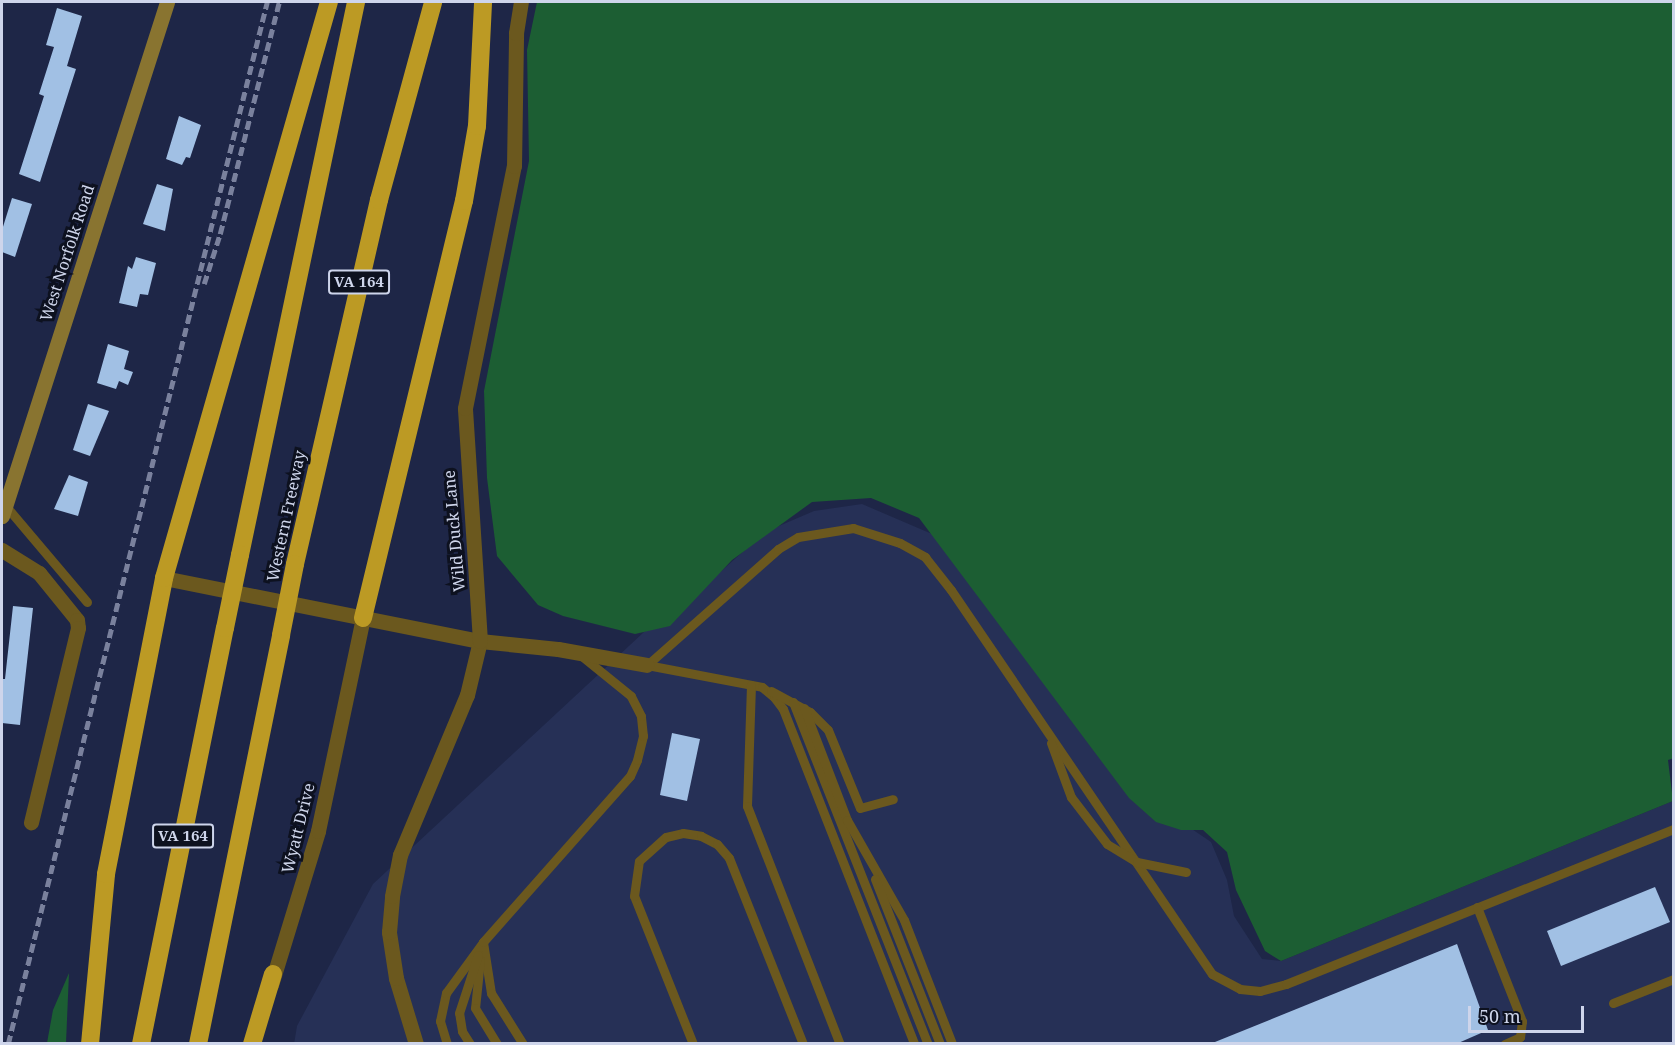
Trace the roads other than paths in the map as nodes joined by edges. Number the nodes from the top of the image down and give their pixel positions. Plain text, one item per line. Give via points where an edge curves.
1 (167, 2) edge
2 (329, 2) edge
3 (356, 2) edge
4 (433, 2) edge
5 (483, 2) edge
6 (521, 2) edge
7 (3, 511) edge
8 (2, 549) edge
9 (164, 578) junction
10 (87, 602) dead end
11 (363, 618) junction
12 (480, 641) junction
13 (576, 652) junction
14 (647, 666) junction
15 (751, 685) junction
16 (762, 687) junction
17 (793, 702) junction
18 (804, 708) junction
19 (1046, 728) junction
20 (893, 799) dead end
21 (31, 822) dead end
22 (1674, 830) edge
23 (862, 846) junction
24 (1137, 862) junction
25 (1186, 872) dead end
26 (1477, 907) junction
27 (483, 942) junction
28 (273, 974) junction
29 (1674, 979) edge
30 (1613, 1004) dead end
31 (90, 1044) edge
32 (141, 1044) edge
33 (198, 1044) edge
34 (252, 1044) edge
35 (258, 1044) edge
36 (416, 1044) edge
37 (447, 1044) edge
38 (470, 1044) edge
39 (497, 1044) edge
40 (523, 1044) edge
41 (693, 1044) edge
42 (803, 1044) edge
43 (840, 1044) edge
44 (914, 1044) edge
45 (928, 1044) edge
46 (940, 1044) edge
47 (952, 1044) edge
48 (1505, 1044) edge

1 - 7 street, West Norfolk Road
2 - 9 highway
3 - 32 highway, VA 164, bridge
4 - 33 highway, Western Freeway / VA 164, bridge via 376,211 295,564
5 - 11 highway via 477,126 464,201
6 - 12 street, Wild Duck Lane via 516,33 514,166 465,408
7 - 10 lane
8 - 21 street via 39,573 78,628
9 - 11 street
9 - 31 highway via 106,874
11 - 12 street
11 - 28 street, Wyatt Drive via 318,831
12 - 13 street
12 - 36 street, Wild Duck Lane via 467,695 403,846 393,896 389,932 396,978
13 - 14 street
13 - 27 lane via 611,676 631,696 641,716 644,736 637,760 630,776
14 - 15 lane
14 - 19 lane via 778,549 821,531 853,528 900,543 925,557
15 - 16 lane
15 - 43 lane via 747,806
16 - 17 lane
16 - 44 lane via 783,709
17 - 18 lane
17 - 45 lane
18 - 20 lane via 828,730 860,808
18 - 23 lane via 847,820
19 - 24 lane
19 - 24 lane via 1071,797 1107,844
22 - 26 lane
23 - 46 lane
23 - 47 lane via 904,920
24 - 25 lane
24 - 26 lane via 1212,974 1240,989 1260,991 1286,984
26 - 48 lane via 1522,1022 1520,1037
27 - 37 lane via 442,1004 440,1021
27 - 38 lane via 459,1013 462,1031
27 - 39 lane via 474,999 479,1018
27 - 40 lane via 491,993
28 - 34 highway
28 - 35 street, Wyatt Drive
29 - 30 lane
41 - 42 lane via 634,896 639,861 666,837 683,833 717,844 729,858

